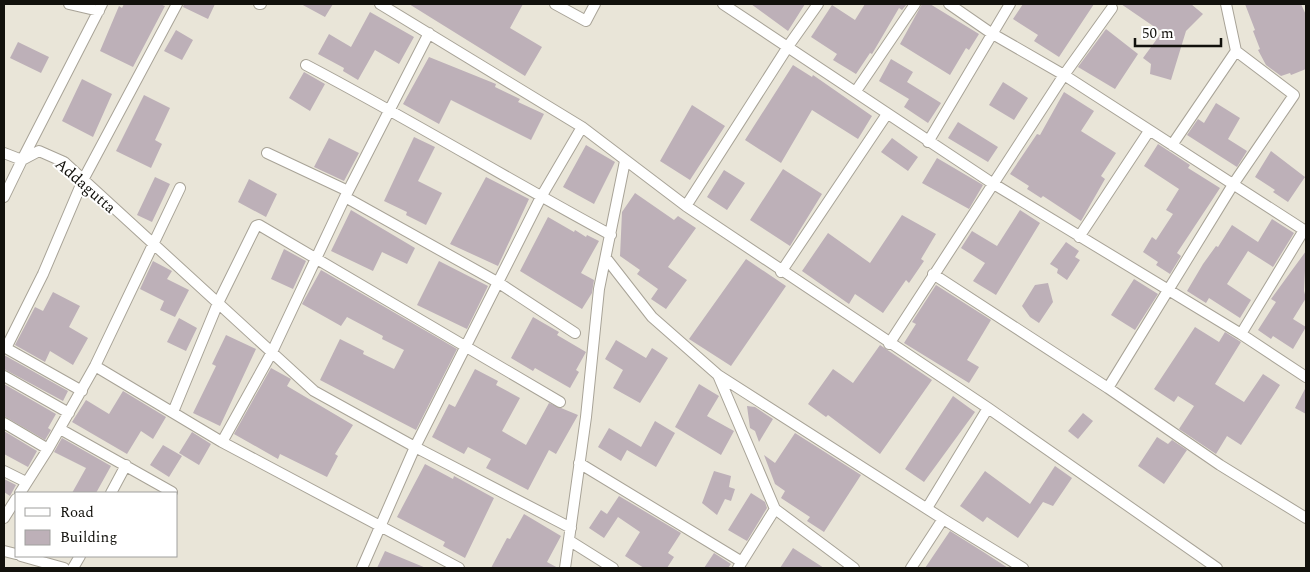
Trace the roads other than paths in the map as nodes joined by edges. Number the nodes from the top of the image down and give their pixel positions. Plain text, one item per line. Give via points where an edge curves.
1 (69, 4) edge
2 (177, 4) edge
3 (380, 4) edge
4 (555, 4) edge
5 (595, 4) edge
6 (723, 4) edge
7 (818, 4) edge
8 (915, 4) edge
9 (948, 4) edge
10 (1010, 4) edge
11 (1226, 4) edge
12 (100, 7) edge
13 (1112, 8) dead end
14 (429, 33) junction
15 (991, 33) junction
16 (788, 45) junction
17 (1236, 51) junction
18 (306, 64) dead end
19 (1064, 75) junction
20 (856, 91) junction
21 (391, 109) junction
22 (887, 114) junction
23 (582, 127) junction
24 (1149, 131) junction
25 (928, 142) junction
26 (1172, 145) junction
27 (4, 153) edge
28 (267, 153) dead end
29 (22, 160) junction
30 (625, 161) junction
31 (83, 180) junction
32 (992, 183) junction
33 (1234, 183) junction
34 (180, 188) dead end
35 (346, 194) junction
36 (4, 197) edge
37 (541, 197) junction
38 (686, 206) junction
39 (611, 235) junction
40 (1079, 237) junction
41 (154, 244) junction
42 (606, 258) junction
43 (316, 260) junction
44 (781, 272) junction
45 (933, 274) junction
46 (499, 284) junction
47 (1169, 291) junction
48 (218, 303) junction
49 (575, 333) dead end
50 (1241, 334) junction
51 (889, 344) junction
52 (5, 348) edge
53 (466, 348) junction
54 (272, 352) junction
55 (95, 366) junction
56 (718, 375) junction
57 (4, 376) edge
58 (1306, 378) edge
59 (1108, 388) junction
60 (82, 391) junction
61 (560, 402) dead end
62 (988, 408) junction
63 (174, 412) junction
64 (68, 413) junction
65 (4, 423) edge
66 (60, 428) junction
67 (222, 442) junction
68 (415, 447) junction
69 (48, 449) junction
70 (579, 463) junction
71 (126, 465) junction
72 (4, 471) edge
73 (26, 482) junction
74 (21, 492) edge
75 (112, 492) edge
76 (172, 492) dead end
77 (11, 502) edge
78 (927, 508) junction
79 (775, 509) junction
80 (4, 518) edge
81 (943, 518) junction
82 (1306, 518) edge
83 (381, 526) junction
84 (571, 528) junction
85 (570, 541) junction
86 (25, 557) edge
87 (740, 565) edge
88 (64, 568) edge
89 (362, 568) edge
90 (459, 568) edge
91 (565, 568) edge
92 (613, 568) edge
93 (854, 568) edge
94 (911, 568) edge
95 (1022, 568) edge
96 (1217, 568) edge

1 - 12 street
2 - 31 street
3 - 14 street
4 - 5 street via 586,21
6 - 16 street
7 - 16 street
8 - 20 street
9 - 15 street
10 - 15 street
11 - 17 street
12 - 29 street
13 - 19 street
14 - 21 street
14 - 23 street
15 - 19 street
15 - 25 street
16 - 20 street
16 - 38 street
17 - 26 street
17 - 33 street via 1294,95
18 - 21 street
19 - 24 street
19 - 32 street
20 - 22 street
21 - 35 street
21 - 37 street
22 - 25 street
22 - 44 street
23 - 30 street
23 - 37 street
24 - 26 street
24 - 40 street
25 - 32 street
26 - 33 street
27 - 29 street
28 - 35 street
29 - 31 street, Addagutta via 39,151 64,162
29 - 36 street
30 - 38 street
30 - 39 street
31 - 41 street, Addagutta
31 - 52 street via 43,274
32 - 40 street
32 - 45 street
33 - 47 street
33 - 50 street via 1304,230
34 - 41 street
35 - 43 street
35 - 46 street
37 - 39 street
37 - 46 street
38 - 44 street
39 - 42 street
40 - 47 street
41 - 48 street, Addagutta
41 - 55 street
42 - 56 street via 652,317
42 - 70 street via 599,289
43 - 48 street via 263,226 256,226
43 - 53 street
43 - 54 street
44 - 51 street
45 - 51 street
45 - 59 street
46 - 49 street
46 - 53 street
47 - 50 street
47 - 59 street
48 - 54 street, Addagutta
48 - 63 street
50 - 58 street
51 - 62 street
52 - 60 street
53 - 61 street
53 - 68 street
54 - 67 street
54 - 68 street, Addagutta via 314,391
55 - 60 street
55 - 63 street
56 - 78 street
56 - 79 street
57 - 64 street
59 - 82 street via 1220,465
60 - 64 street
62 - 78 street
62 - 96 street
63 - 67 street
64 - 66 street
65 - 69 street
66 - 69 street
66 - 71 street
67 - 83 street
68 - 83 street
68 - 84 street, Addagutta
69 - 73 street
70 - 84 street
70 - 87 street
71 - 75 street
71 - 76 street
72 - 73 street
73 - 74 street
77 - 80 street
78 - 81 street
79 - 87 street
79 - 93 street
81 - 94 street
81 - 95 street
83 - 89 street
83 - 90 street
84 - 85 street
85 - 91 street
85 - 92 street
86 - 88 street

